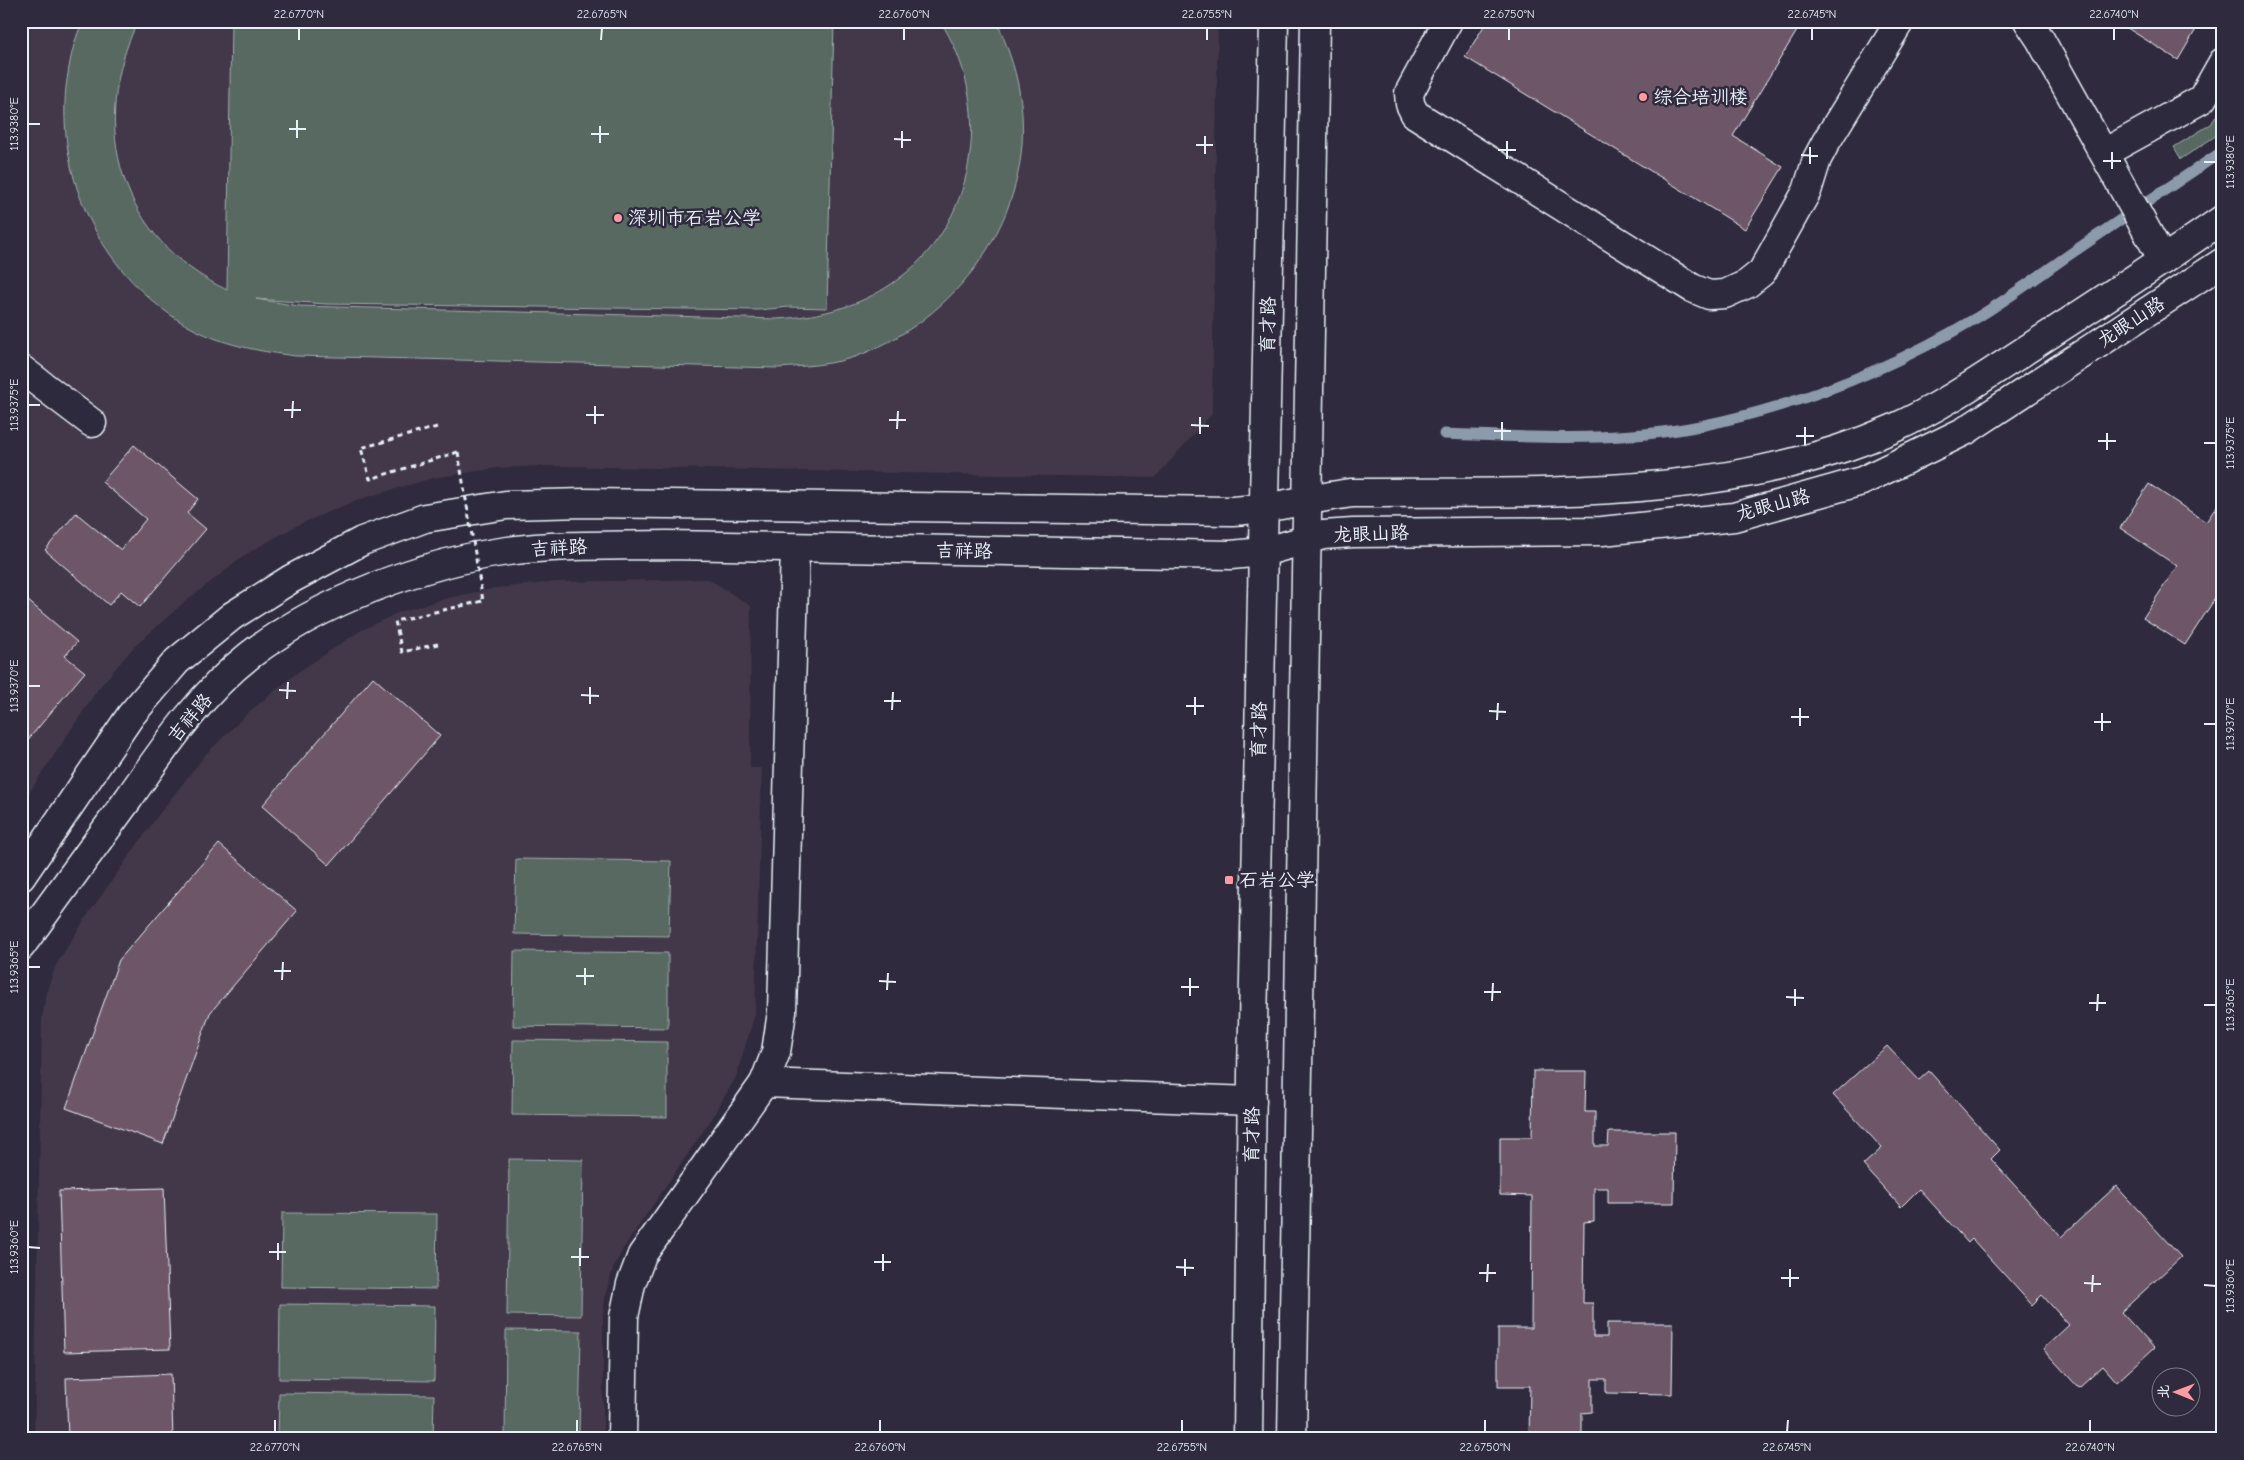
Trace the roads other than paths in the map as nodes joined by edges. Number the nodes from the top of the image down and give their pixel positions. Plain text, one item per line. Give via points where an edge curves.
1 (1274, 21) edge
2 (1315, 21) edge
3 (1448, 21) edge
4 (1900, 21) edge
5 (2028, 21) edge
6 (2223, 62) edge
7 (2104, 153) junction
8 (2223, 219) edge
9 (2163, 260) junction
10 (2223, 262) edge
11 (21, 369) edge
12 (92, 423) dead end
13 (1306, 501) junction
14 (1264, 510) junction
15 (1305, 541) junction
16 (795, 548) junction
17 (1263, 552) junction
18 (21, 877) edge
19 (22, 948) edge
20 (764, 1083) junction
21 (1252, 1101) junction
22 (622, 1439) edge
23 (1248, 1439) edge
24 (1292, 1439) edge

1 - 14 street, 育才路
2 - 13 street
3 - 4 street via 1409,93 1415,114 1692,288 1709,295 1725,294 1747,284 1762,272 1807,191 1826,142
5 - 7 street
6 - 7 street via 2202,99
7 - 9 street
8 - 9 street, 龙眼山路
9 - 13 street, 龙眼山路 via 1949,400 1891,429 1810,459 1701,481 1589,490 1352,493
10 - 15 street, 龙眼山路 via 1965,431 1862,481 1734,517 1602,531 1365,532
11 - 12 street
13 - 14 street, 龙眼山路
13 - 15 street
14 - 17 street, 育才路
14 - 18 street via 1170,512 586,503 506,505 426,518 362,541 291,579 232,616 177,662 131,715
15 - 17 street, 龙眼山路
15 - 24 street
16 - 17 street, 吉祥路 via 1169,555
16 - 19 street, 吉祥路 via 578,546 508,550 442,563 367,590 302,622 249,656 200,703
16 - 20 street via 782,1012 776,1052
17 - 21 street, 育才路
20 - 21 street
20 - 22 street via 642,1255 630,1284 624,1317
21 - 23 street, 育才路

